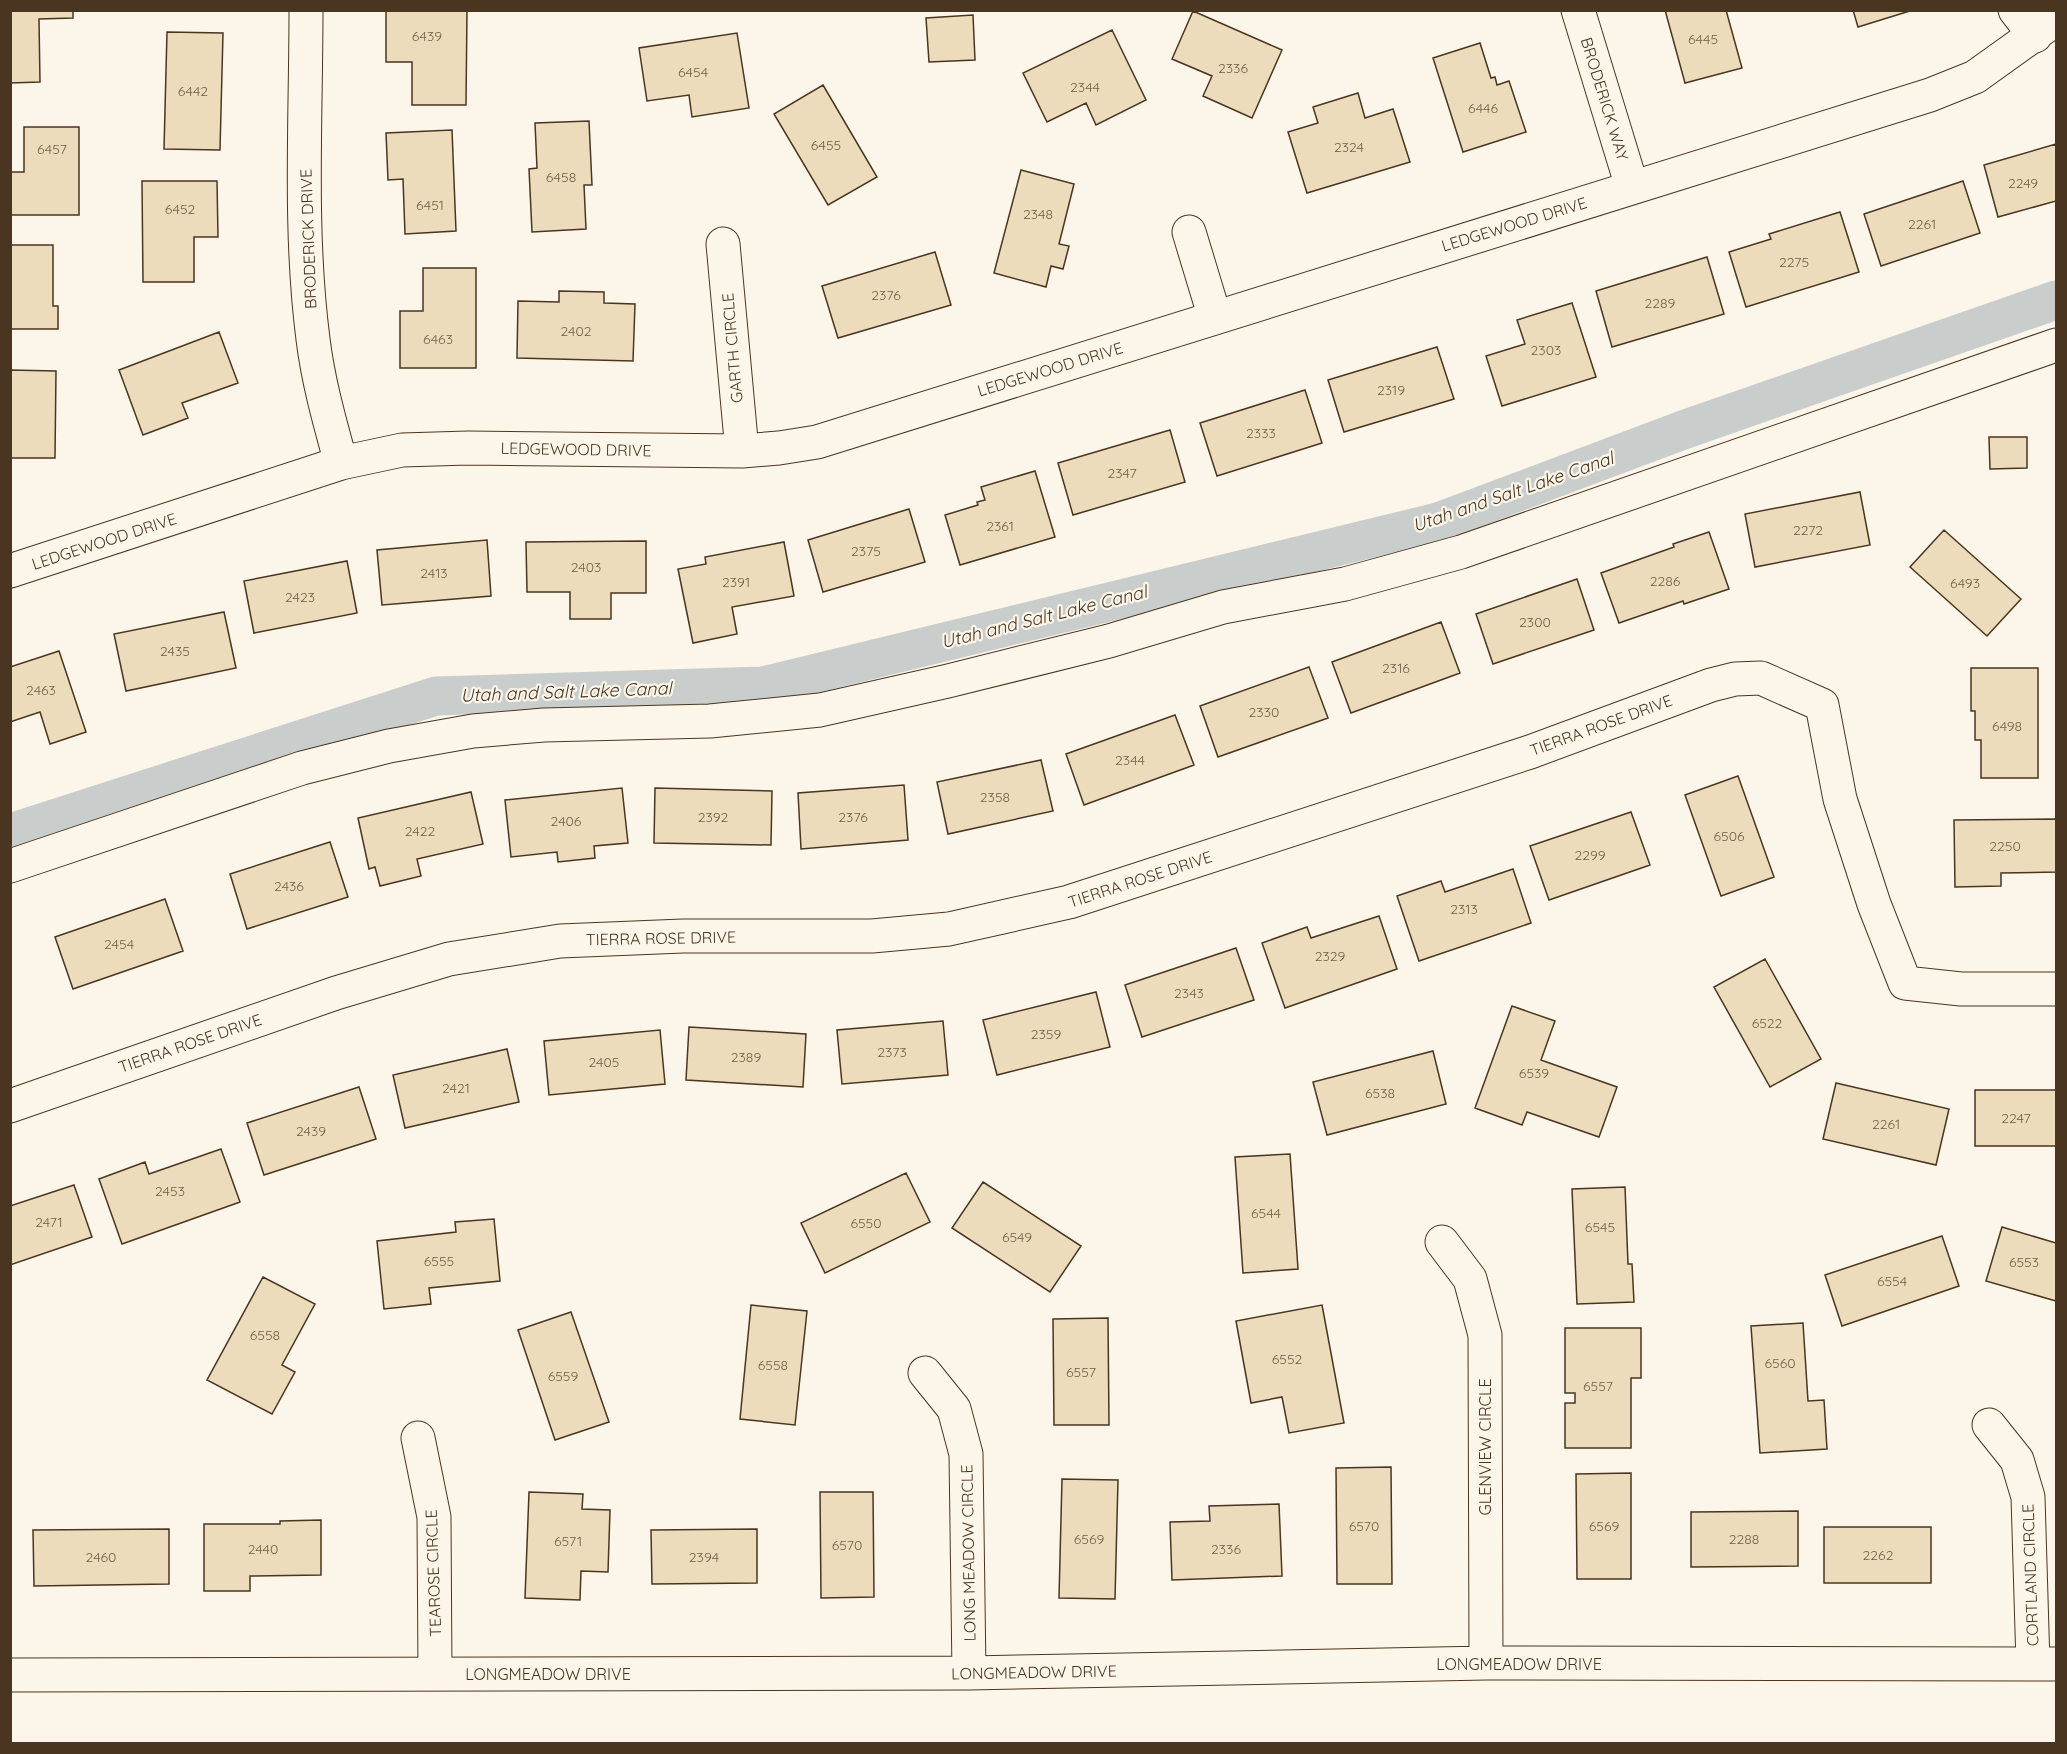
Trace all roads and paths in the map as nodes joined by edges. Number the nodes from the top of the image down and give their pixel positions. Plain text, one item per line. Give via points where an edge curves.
1 (306, 10) edge
2 (1578, 10) edge
3 (2036, 22) edge
4 (1632, 187) junction
5 (1189, 232) dead end
6 (723, 244) dead end
7 (1215, 318) junction
8 (2056, 345) edge
9 (742, 451) junction
10 (341, 464) junction
11 (10, 571) edge
12 (10, 866) edge
13 (2056, 989) edge
14 (10, 1106) edge
15 (1442, 1242) dead end
16 (925, 1373) dead end
17 (1989, 1425) dead end
18 (418, 1438) dead end
19 (1485, 1663) junction
20 (2045, 1664) edge
21 (969, 1673) junction
22 (435, 1674) junction
23 (10, 1675) edge

1 - 10 street, BRODERICK DRIVE via 307,288 323,394
2 - 4 street, BRODERICK WAY
3 - 4 street, LEDGEWOOD DRIVE via 1976,77 1930,95
4 - 7 street, LEDGEWOOD DRIVE
5 - 7 street
6 - 9 street, GARTH CIRCLE
7 - 9 street, LEDGEWOOD DRIVE via 817,442
8 - 12 street via 1472,548 1345,584 1223,607 1097,644 819,710 710,721 544,725 389,746 302,768
9 - 10 street, LEDGEWOOD DRIVE via 402,450
10 - 11 street, LEDGEWOOD DRIVE
13 - 14 street, TIERRA ROSE DRIVE via 1961,989 1905,983 1840,799 1822,705 1761,678 1735,679 1530,752 1070,902 949,929 872,936 683,936 560,941 449,959 336,993
15 - 19 street, GLENVIEW CIRCLE via 1470,1280 1485,1335
16 - 21 street, LONG MEADOW CIRCLE via 954,1409 966,1454
17 - 20 street, CORTLAND CIRCLE via 2017,1460 2028,1497
18 - 22 street, TEAROSE CIRCLE via 434,1517
19 - 20 street, LONGMEADOW DRIVE
19 - 21 street, LONGMEADOW DRIVE
21 - 22 street, LONGMEADOW DRIVE
22 - 23 street, LONGMEADOW DRIVE

